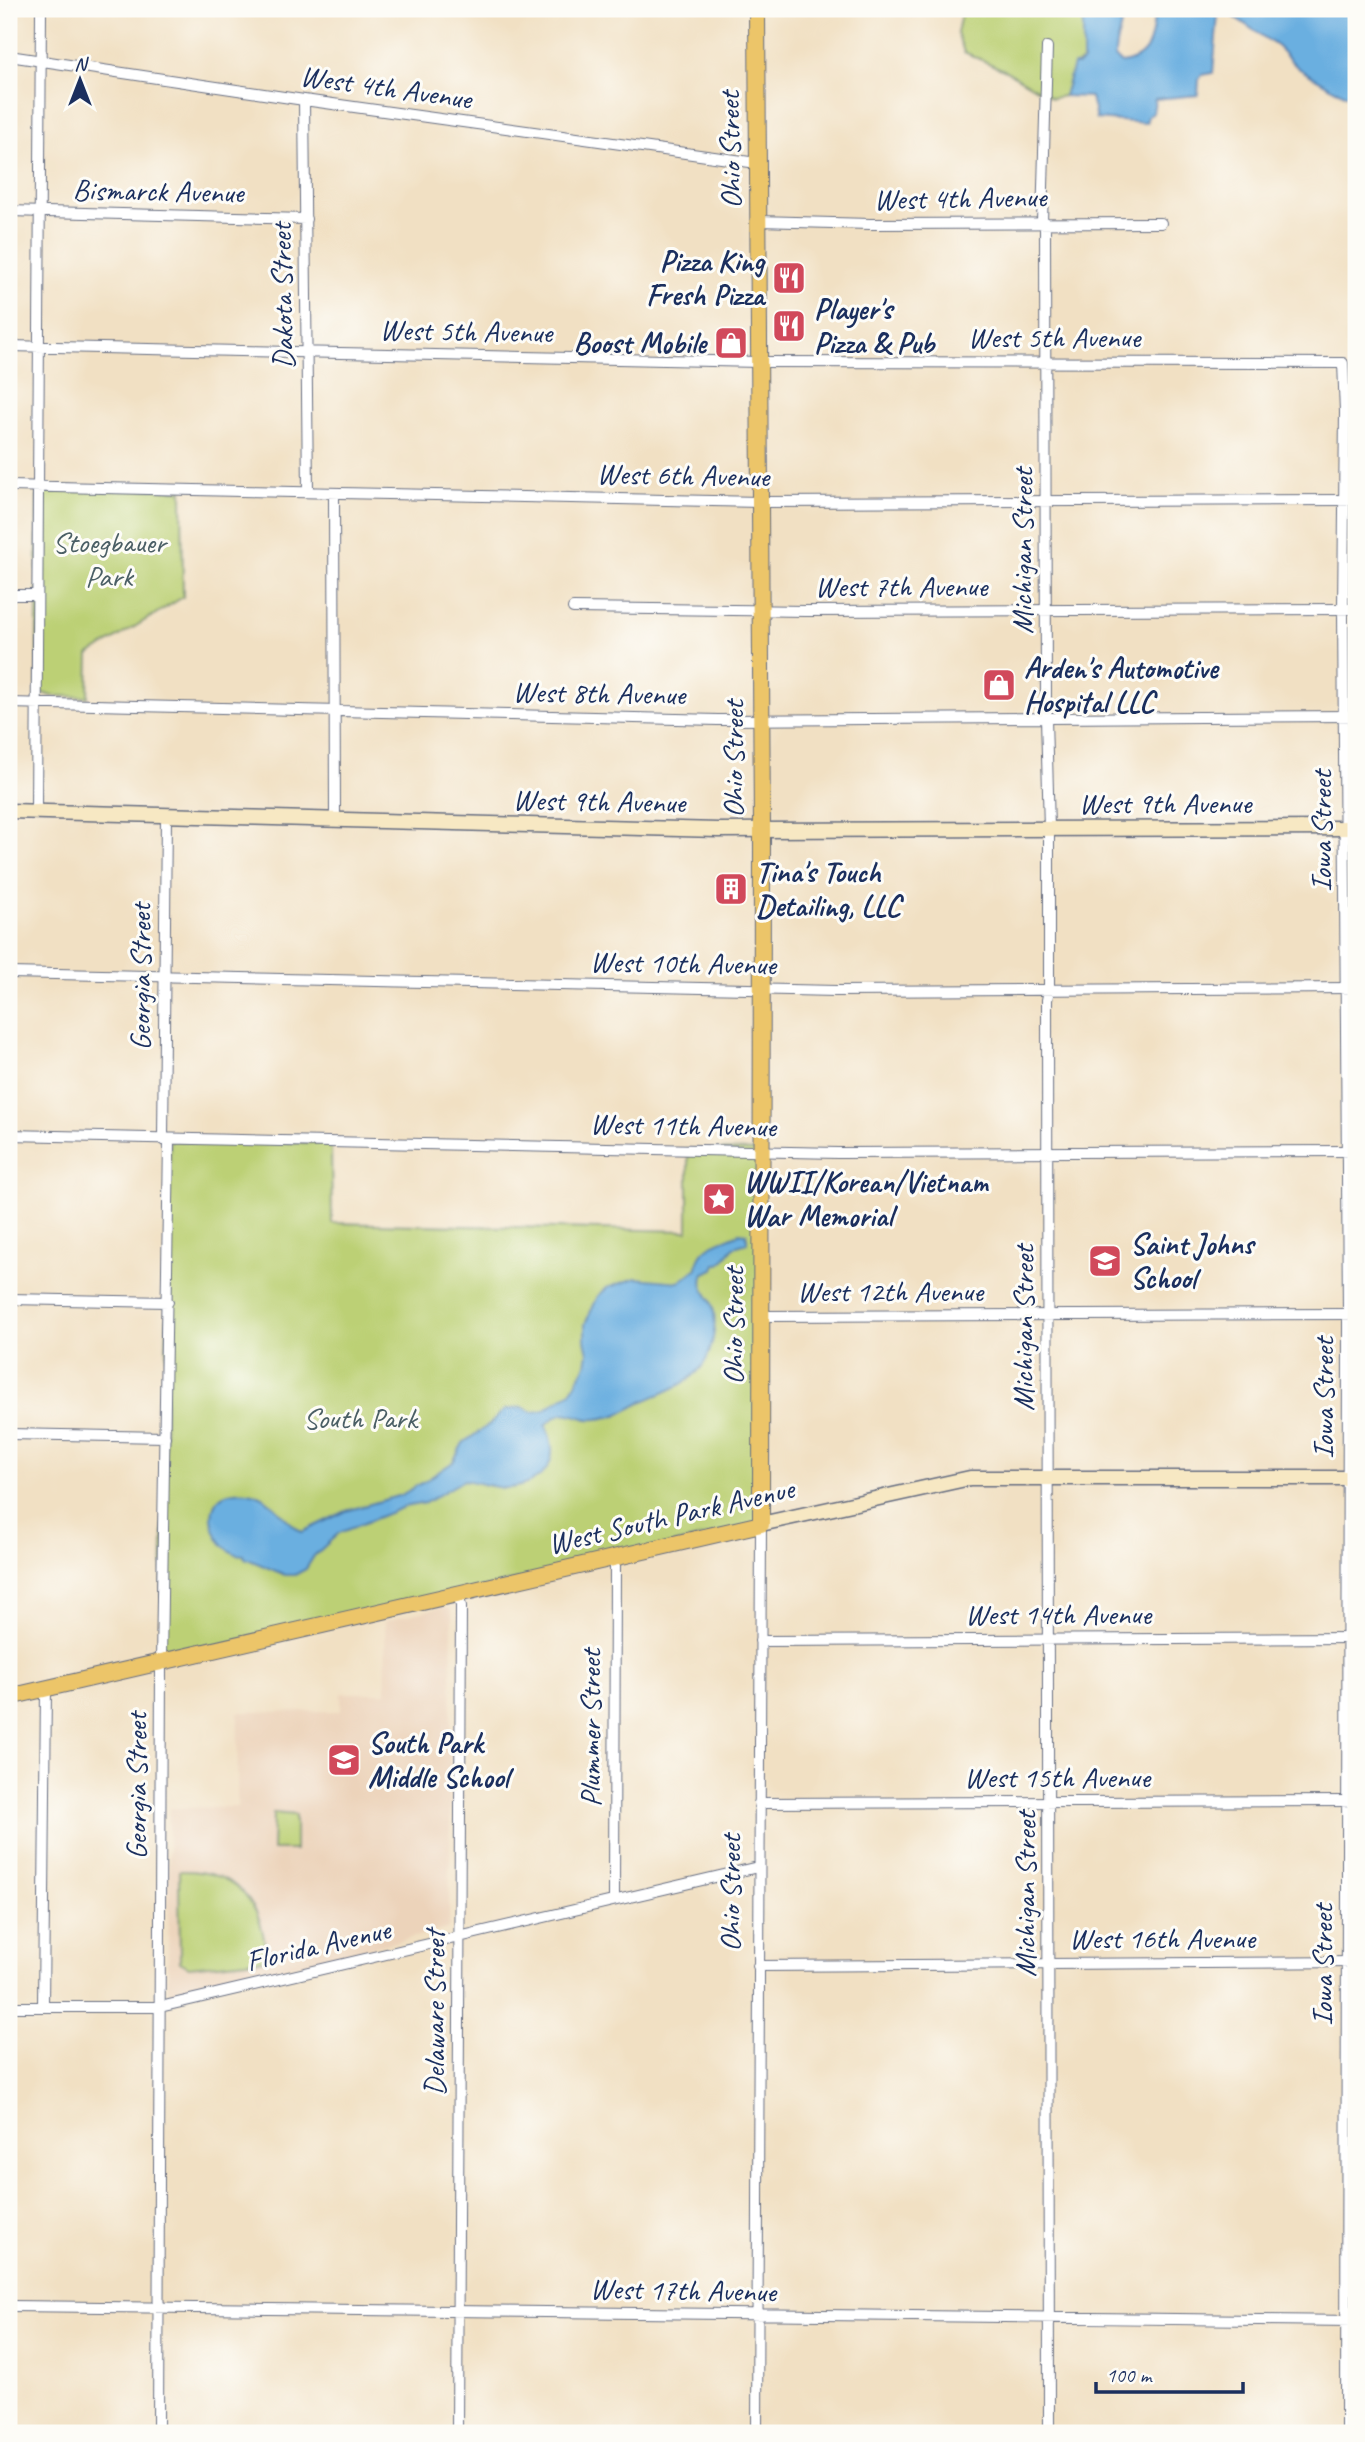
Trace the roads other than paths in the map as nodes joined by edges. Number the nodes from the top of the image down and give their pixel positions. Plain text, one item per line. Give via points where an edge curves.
1 (41, 9) edge
2 (757, 9) edge
3 (1046, 47) dead end
4 (9, 56) edge
5 (41, 60) junction
6 (304, 100) junction
7 (757, 163) junction
8 (9, 211) edge
9 (39, 212) junction
10 (306, 219) junction
11 (758, 221) junction
12 (1044, 222) junction
13 (1161, 223) dead end
14 (9, 346) edge
15 (38, 346) junction
16 (307, 352) junction
17 (759, 362) junction
18 (1047, 362) junction
19 (1343, 363) joint
20 (9, 486) edge
21 (37, 486) junction
22 (308, 492) junction
23 (334, 493) junction
24 (1343, 500) junction
25 (1356, 500) edge
26 (1046, 501) junction
27 (760, 502) junction
28 (9, 595) edge
29 (36, 595) junction
30 (573, 608) dead end
31 (1343, 609) junction
32 (1356, 609) edge
33 (760, 610) junction
34 (1047, 610) junction
35 (9, 704) edge
36 (37, 704) junction
37 (334, 712) junction
38 (1344, 716) junction
39 (1356, 716) edge
40 (1046, 718) junction
41 (761, 720) junction
42 (9, 811) edge
43 (36, 812) junction
44 (166, 815) junction
45 (335, 821) junction
46 (1351, 828) edge
47 (1049, 829) junction
48 (762, 831) junction
49 (9, 973) edge
50 (164, 976) junction
51 (1351, 988) edge
52 (761, 989) junction
53 (1049, 990) junction
54 (9, 1135) edge
55 (166, 1140) junction
56 (761, 1151) junction
57 (1351, 1151) edge
58 (1047, 1153) junction
59 (9, 1298) edge
60 (168, 1302) junction
61 (1047, 1314) junction
62 (1352, 1314) edge
63 (761, 1317) junction
64 (9, 1434) edge
65 (165, 1437) junction
66 (1048, 1477) junction
67 (1351, 1478) edge
68 (761, 1524) junction
69 (615, 1557) junction
70 (458, 1592) junction
71 (1048, 1638) junction
72 (1351, 1638) edge
73 (760, 1641) junction
74 (161, 1662) junction
75 (46, 1688) junction
76 (9, 1697) edge
77 (1049, 1801) junction
78 (1351, 1801) edge
79 (759, 1803) junction
80 (758, 1867) junction
81 (614, 1900) junction
82 (458, 1937) junction
83 (1352, 1962) edge
84 (1049, 1963) junction
85 (758, 1965) junction
86 (9, 2007) edge
87 (43, 2007) junction
88 (160, 2007) junction
89 (9, 2306) edge
90 (159, 2308) junction
91 (457, 2312) junction
92 (758, 2315) junction
93 (1048, 2319) junction
94 (1351, 2321) edge
95 (158, 2433) edge
96 (457, 2433) edge
97 (757, 2433) edge
98 (1049, 2433) edge
99 (1346, 2433) edge

1 - 5 street
2 - 7 main road, Ohio Street
3 - 12 street, Michigan Street
4 - 5 street, West 4th Avenue
5 - 6 street, West 4th Avenue
5 - 9 street
6 - 7 street, West 4th Avenue
6 - 10 street, Dakota Street
7 - 11 main road, Ohio Street
8 - 9 street, Bismarck Avenue
9 - 10 street, Bismarck Avenue
9 - 15 street
10 - 16 street, Dakota Street
11 - 12 street, West 4th Avenue
11 - 17 main road, Ohio Street
12 - 13 street, West 4th Avenue
12 - 18 street, Michigan Street
14 - 15 street, West 5th Avenue
15 - 16 street, West 5th Avenue
15 - 21 street
16 - 17 street, West 5th Avenue
16 - 22 street, Dakota Street
17 - 18 street, West 5th Avenue
17 - 27 main road, Ohio Street
18 - 19 street, West 5th Avenue
18 - 26 street, Michigan Street
19 - 24 street, Iowa Street
20 - 21 street, West 6th Avenue
21 - 22 street, West 6th Avenue
21 - 29 street
22 - 23 street, West 6th Avenue
23 - 27 street, West 6th Avenue
23 - 37 street
24 - 25 street, West 6th Avenue
24 - 26 street, West 6th Avenue
24 - 31 street, Iowa Street
26 - 27 street, West 6th Avenue
26 - 34 street, Michigan Street
27 - 33 main road, Ohio Street
28 - 29 street
29 - 36 street
30 - 33 street, West 7th Avenue
31 - 32 street, West 7th Avenue
31 - 34 street, West 7th Avenue
31 - 38 street, Iowa Street
33 - 34 street, West 7th Avenue
33 - 41 main road, Ohio Street
34 - 40 street, Michigan Street
35 - 36 street, West 8th Avenue
36 - 37 street, West 8th Avenue
36 - 43 street
37 - 41 street, West 8th Avenue
37 - 45 street
38 - 39 street, West 8th Avenue
38 - 40 street, West 8th Avenue
38 - 46 street, Iowa Street
40 - 41 street, West 8th Avenue
40 - 47 street, Michigan Street
41 - 48 main road, Ohio Street
42 - 43 main road, West 9th Avenue
43 - 44 main road, West 9th Avenue
44 - 45 main road, West 9th Avenue
44 - 50 street, Georgia Street
45 - 48 main road, West 9th Avenue
46 - 47 main road, West 9th Avenue
46 - 51 street, Iowa Street
47 - 48 main road, West 9th Avenue
47 - 53 street, Michigan Street
48 - 52 main road, Ohio Street
49 - 50 street, West 10th Avenue
50 - 52 street, West 10th Avenue
50 - 55 street, Georgia Street
51 - 53 street, West 10th Avenue
51 - 57 street, Iowa Street
52 - 53 street, West 10th Avenue
52 - 56 main road, Ohio Street
53 - 58 street, Michigan Street
54 - 55 street, West 11th Avenue
55 - 56 street, West 11th Avenue
55 - 60 street, Georgia Street
56 - 58 street, West 11th Avenue
56 - 63 main road, Ohio Street
57 - 58 street, West 11th Avenue
57 - 62 street, Iowa Street
58 - 61 street, Michigan Street
59 - 60 street
60 - 65 street, Georgia Street
61 - 62 street, West 12th Avenue
61 - 63 street, West 12th Avenue
61 - 66 street, Michigan Street
62 - 67 street, Iowa Street
63 - 68 main road, Ohio Street
64 - 65 street
65 - 74 street, Georgia Street
66 - 67 main road, West South Park Avenue
66 - 68 main road, West South Park Avenue via 970,1478
66 - 71 street, Michigan Street
67 - 72 street, Iowa Street
68 - 69 main road, West South Park Avenue
68 - 73 street, Ohio Street
69 - 70 main road, West South Park Avenue
69 - 81 street, Plummer Street
70 - 74 main road, West South Park Avenue
70 - 82 street, Delaware Street
71 - 72 street, West 14th Avenue
71 - 73 street, West 14th Avenue
71 - 77 street, Michigan Street
72 - 78 street, Iowa Street
73 - 79 street, Ohio Street
74 - 75 main road, West South Park Avenue
74 - 88 street, Georgia Street
75 - 76 main road, West South Park Avenue
75 - 87 street
77 - 78 street, West 15th Avenue
77 - 79 street, West 15th Avenue
77 - 84 street, Michigan Street
78 - 83 street, Iowa Street
79 - 80 street, Ohio Street
80 - 81 street, Florida Avenue
80 - 85 street, Ohio Street
81 - 82 street, Florida Avenue
82 - 88 street, Florida Avenue
82 - 91 street, Delaware Street
83 - 84 street, West 16th Avenue
83 - 94 street, Iowa Street
84 - 85 street, West 16th Avenue
84 - 93 street, Michigan Street
85 - 92 street, Ohio Street
86 - 87 street, Florida Avenue
87 - 88 street, Florida Avenue
88 - 90 street, Georgia Street
89 - 90 street, West 17th Avenue
90 - 91 street, West 17th Avenue
90 - 95 street, Georgia Street
91 - 92 street, West 17th Avenue
91 - 96 street, Delaware Street
92 - 93 street, West 17th Avenue
92 - 97 street, Ohio Street
93 - 94 street, West 17th Avenue
93 - 98 street, Michigan Street
94 - 99 street, Iowa Street

